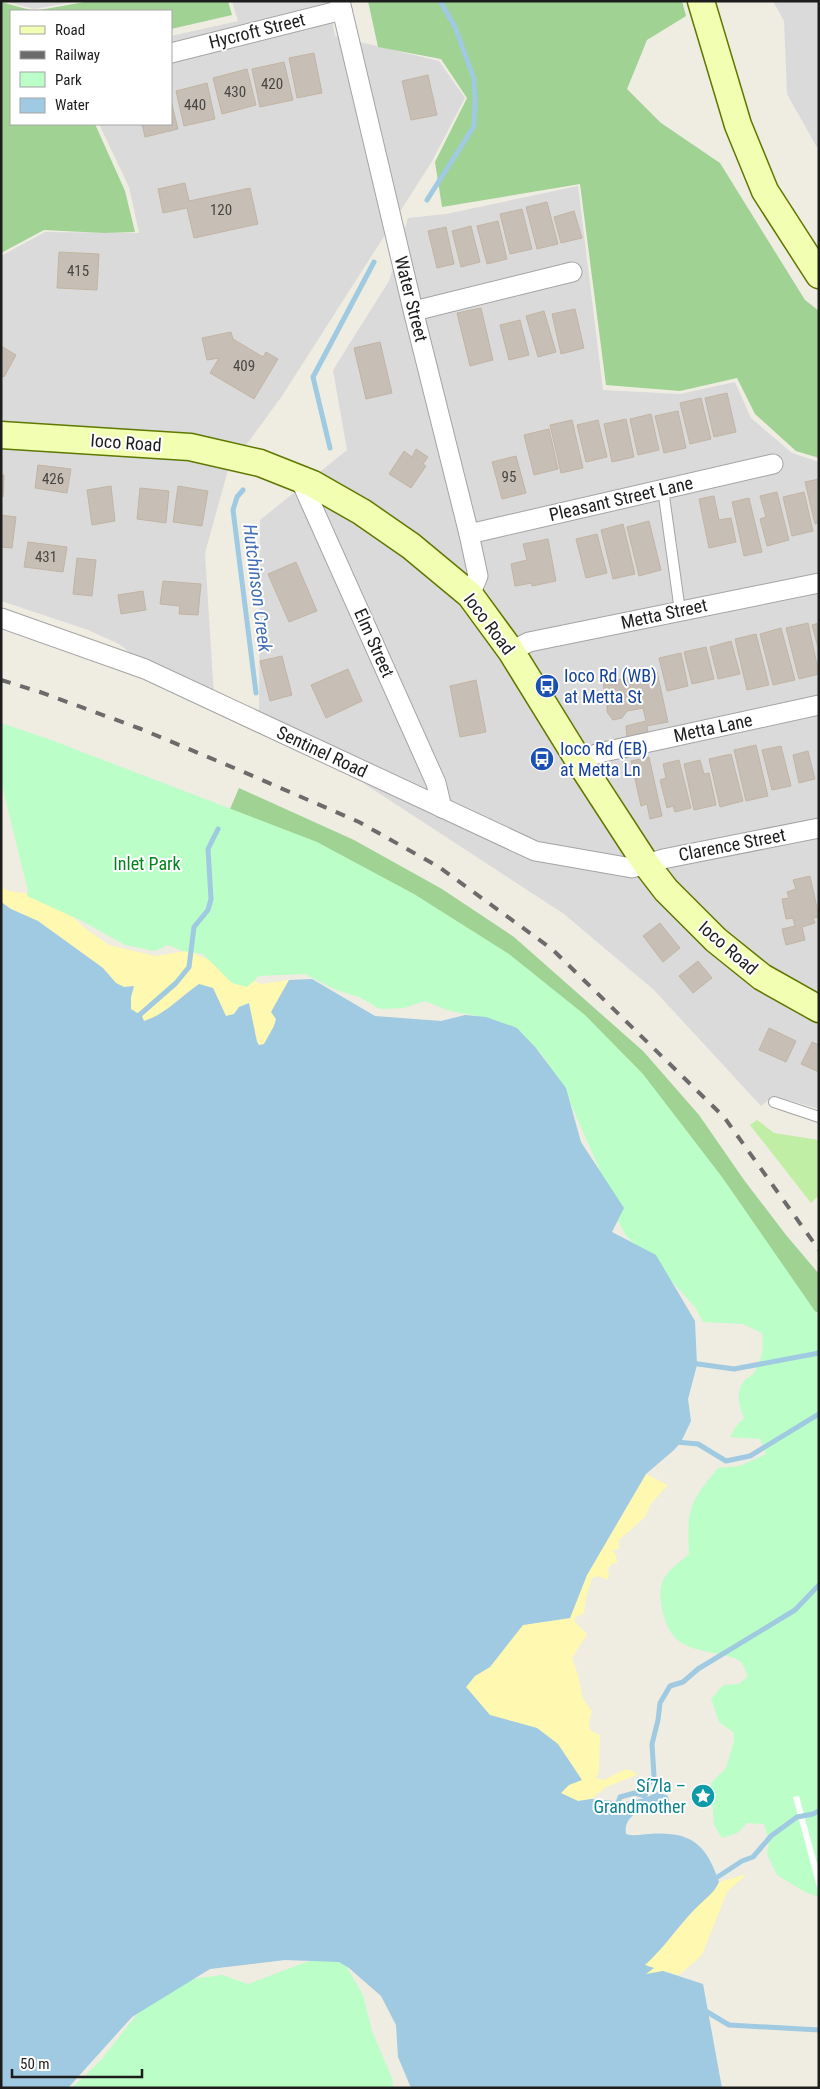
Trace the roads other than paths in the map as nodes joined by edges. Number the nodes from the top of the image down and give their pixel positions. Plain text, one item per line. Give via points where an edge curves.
1 (701, 1) edge
2 (341, 6) edge
3 (172, 52) edge
4 (572, 272) dead end
5 (819, 275) edge
6 (414, 311) junction
7 (1, 434) edge
8 (773, 464) dead end
9 (300, 479) junction
10 (663, 489) junction
11 (469, 534) junction
12 (819, 583) edge
13 (470, 595) junction
14 (680, 611) junction
15 (1, 618) edge
16 (511, 651) junction
17 (819, 705) edge
18 (579, 761) junction
19 (442, 808) junction
20 (819, 828) edge
21 (646, 864) junction
22 (819, 1010) edge
23 (774, 1102) dead end
24 (819, 1117) edge

1 - 5 main road via 738,125 765,191
2 - 3 street, Hycroft Street
2 - 6 street, Water Street
4 - 6 street
6 - 11 street, Water Street
7 - 9 main road, Ioco Road via 190,447 260,464
8 - 10 street, Pleasant Street Lane
9 - 13 main road, Ioco Road via 362,512 411,546
9 - 19 street, Elm Street via 436,783
10 - 11 street, Pleasant Street Lane
10 - 14 lane
11 - 13 street, Water Street via 478,576
12 - 14 street, Metta Street
13 - 16 main road, Ioco Road
14 - 16 street, Metta Street via 530,642
15 - 19 street, Sentinel Road via 144,669
16 - 18 main road, Ioco Road
17 - 18 street, Metta Lane via 599,753
18 - 21 main road, Ioco Road
19 - 21 street, Sentinel Road via 534,851 632,868
20 - 21 street, Clarence Street
21 - 22 main road, Ioco Road via 666,890 716,940 762,977
23 - 24 lane

